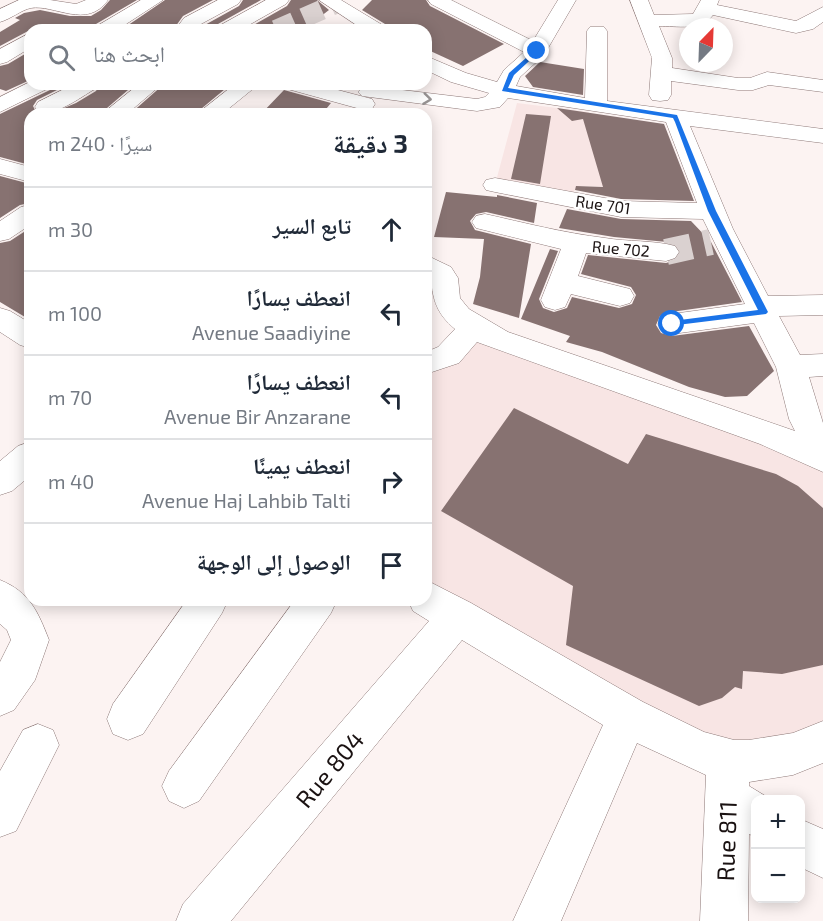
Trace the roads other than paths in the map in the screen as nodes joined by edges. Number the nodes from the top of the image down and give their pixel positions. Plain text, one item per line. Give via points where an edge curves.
1 (99, 0) edge
2 (154, 0) edge
3 (232, 0) edge
4 (280, 0) edge
5 (328, 0) edge
6 (437, 0) edge
7 (567, 0) edge
8 (639, 0) edge
9 (708, 4) edge
10 (2, 13) edge
11 (823, 14) edge
12 (647, 21) junction
13 (114, 24) edge
14 (191, 24) edge
15 (237, 24) edge
16 (367, 24) edge
17 (24, 29) edge
18 (597, 31) dead end
19 (24, 43) edge
20 (537, 51) junction
21 (0, 58) edge
22 (432, 65) edge
23 (660, 73) junction
24 (823, 86) edge
25 (30, 90) edge
26 (44, 90) edge
27 (78, 90) edge
28 (144, 90) edge
29 (241, 90) edge
30 (321, 90) edge
31 (504, 90) junction
32 (367, 99) edge
33 (0, 106) edge
34 (596, 106) junction
35 (121, 108) edge
36 (216, 108) edge
37 (668, 116) junction
38 (823, 136) edge
39 (0, 166) edge
40 (24, 173) edge
41 (495, 185) dead end
42 (565, 199) junction
43 (0, 201) edge
44 (712, 211) junction
45 (24, 213) edge
46 (24, 218) edge
47 (485, 222) dead end
48 (0, 233) edge
49 (569, 243) junction
50 (666, 252) tunnel mouth
51 (432, 268) edge
52 (620, 296) dead end
53 (823, 305) edge
54 (451, 309) edge
55 (761, 309) junction
56 (0, 318) edge
57 (672, 324) dead end
58 (24, 334) edge
59 (432, 362) edge
60 (823, 365) edge
61 (794, 382) junction
62 (739, 424) junction
63 (823, 446) edge
64 (823, 458) edge
65 (0, 598) edge
66 (205, 606) edge
67 (314, 606) edge
68 (442, 607) edge
69 (0, 696) edge
70 (628, 717) junction
71 (128, 719) dead end
72 (823, 742) edge
73 (38, 745) dead end
74 (184, 786) dead end
75 (737, 791) edge
76 (0, 815) edge
77 (805, 844) edge
78 (823, 855) edge
79 (200, 921) edge
80 (537, 921) edge
81 (724, 921) edge

1 - 10 street via 76,10 29,2
2 - 13 street
3 - 14 street
4 - 15 street
5 - 16 street
6 - 20 street
7 - 20 street
8 - 12 street
9 - 11 street via 796,27
9 - 12 street via 705,15 697,20
10 - 17 street
12 - 23 street via 662,58
18 - 34 street
19 - 21 street
20 - 31 street via 511,74
22 - 31 street via 453,76
23 - 24 street via 738,84 753,84 767,78
23 - 37 street
25 - 33 street
26 - 27 street via 54,102
28 - 35 street
29 - 36 street
30 - 32 street
32 -> 31 street via 482,106
31 - 34 street
34 - 37 street
37 - 38 street
37 - 44 street
39 - 40 street
41 - 42 street, Rue 701
42 - 44 street, Rue 701 via 621,209
42 - 49 street, Rue 702
43 - 45 street
44 - 55 street via 718,241
46 - 48 street
47 - 49 street, Rue 702
49 - 50 street, Rue 702
49 - 52 street, Rue 702 via 559,291
51 - 54 street via 442,274
53 - 55 street
54 - 59 street via 449,355
54 - 62 street via 498,340
55 - 57 street
55 - 61 street
56 - 58 street
60 - 61 street
61 - 62 street via 780,415
61 - 63 street via 804,419
62 - 64 street
65 - 69 street via 21,618 30,640 21,666
66 - 71 street
67 - 74 street
68 - 70 street
68 - 79 street, Rue 804
70 - 75 street via 700,752
70 - 80 street
72 - 75 street via 793,754 749,762
73 - 76 street
75 - 81 street, Rue 811
77 - 78 street

